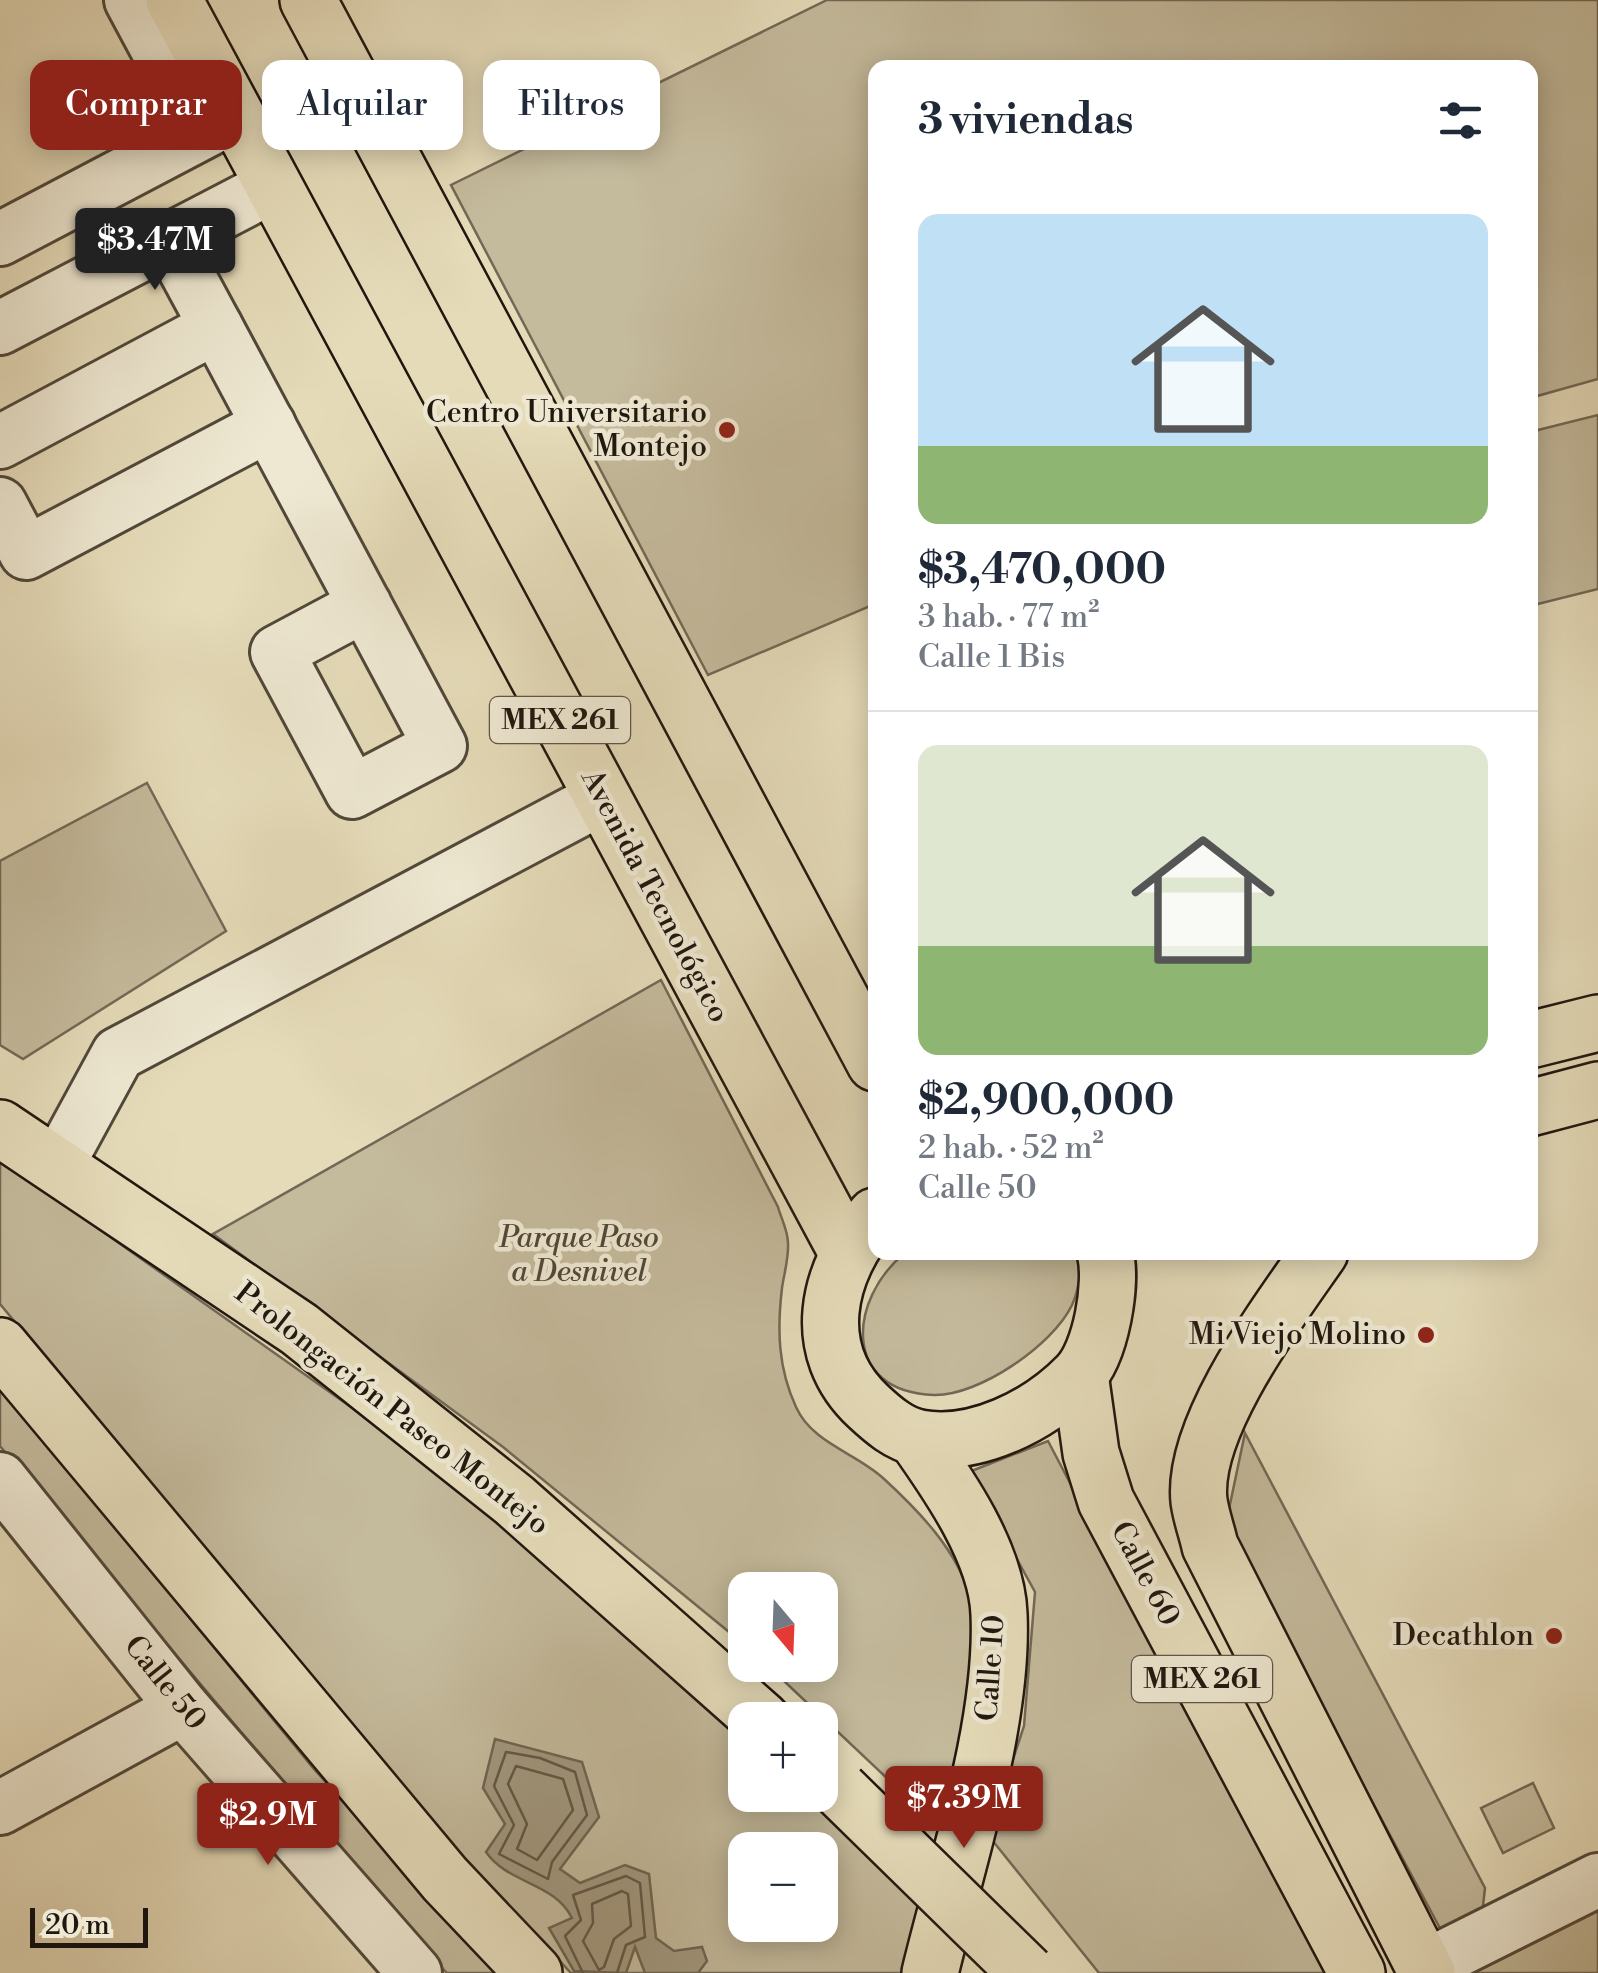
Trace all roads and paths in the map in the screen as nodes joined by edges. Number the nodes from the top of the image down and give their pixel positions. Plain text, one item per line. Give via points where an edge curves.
1 (131, 0) edge
2 (174, 0) edge
3 (315, 2) edge
4 (163, 60) edge
5 (206, 60) edge
6 (242, 127) edge
7 (170, 150) edge
8 (273, 186) junction
9 (0, 240) edge
10 (169, 240) junction
11 (0, 328) edge
12 (216, 328) junction
13 (269, 425) junction
14 (0, 442) edge
15 (0, 504) edge
16 (365, 605) dead end
17 (602, 798) junction
18 (1598, 1023) edge
19 (1538, 1038) edge
20 (868, 1050) edge
21 (1598, 1090) edge
22 (1538, 1106) edge
23 (0, 1128) edge
24 (57, 1166) junction
25 (861, 1235) edge
26 (1128, 1260) edge
27 (1315, 1260) edge
28 (1106, 1274) edge
29 (0, 1346) edge
30 (1080, 1374) junction
31 (915, 1437) junction
32 (0, 1479) edge
33 (742, 1702) edge
34 (183, 1708) junction
35 (838, 1789) edge
36 (0, 1808) edge
37 (1598, 1880) edge
38 (1426, 1970) edge
39 (415, 1973) edge
40 (534, 1973) edge
41 (930, 1973) edge
42 (1027, 1973) edge
43 (1358, 1973) edge

1 - 4 street
2 - 5 main road, Avenida Tecnológico / MEX 261
3 - 20 main road, MEX 261
6 - 8 main road, Avenida Tecnológico / MEX 261
7 - 9 street
8 - 10 street
8 - 17 main road, Avenida Tecnológico / MEX 261
10 - 11 street
10 - 12 street
12 - 13 street
12 - 14 street
13 - 15 street via 26,554
13 - 16 street
17 - 24 street via 118,1054
17 - 25 main road, Avenida Tecnológico / MEX 261
18 - 19 main road
21 - 22 main road
23 - 24 main road, Prolongación Paseo Montejo
24 - 33 main road, Prolongación Paseo Montejo via 299,1329 514,1500
25 - 31 main road via 830,1299 828,1335 840,1371 887,1424
26 - 28 main road
27 - 38 main road via 1250,1354 1220,1414 1198,1499 1210,1546
28 - 30 main road
29 - 40 main road via 445,1879
30 - 31 main road via 998,1428 947,1441
30 - 43 main road, Calle 60 / MEX 261 via 1091,1453 1106,1501
31 - 41 main road, Calle 10 via 980,1542 1000,1612 990,1721
32 - 34 street, Calle 50
34 - 36 street
34 - 39 street, Calle 50
35 - 42 main road, bridge
37 - 38 street

